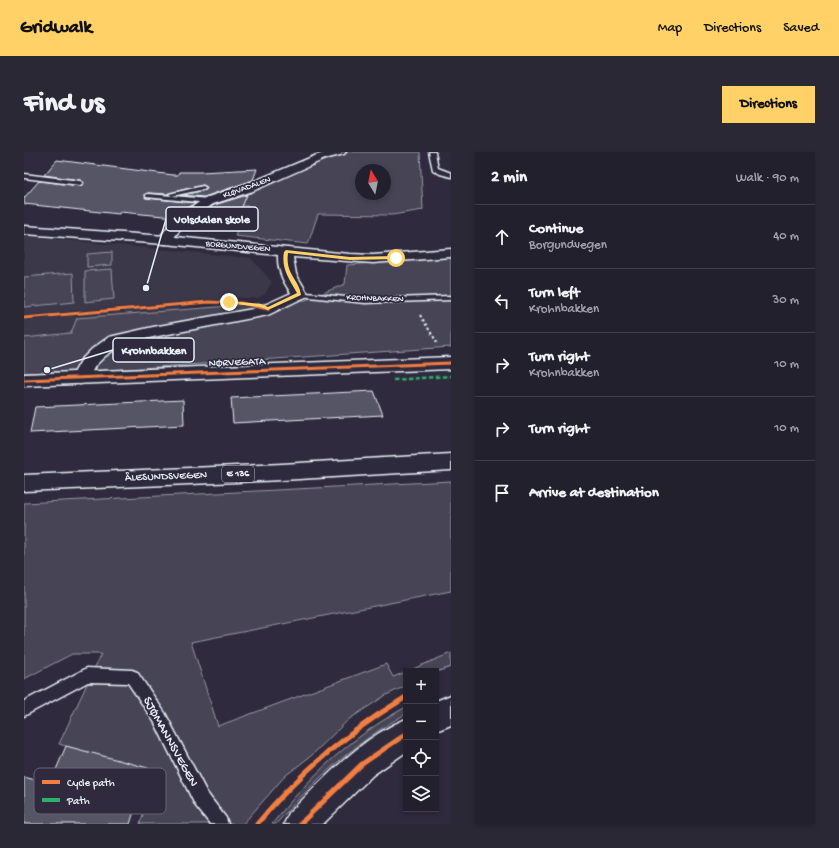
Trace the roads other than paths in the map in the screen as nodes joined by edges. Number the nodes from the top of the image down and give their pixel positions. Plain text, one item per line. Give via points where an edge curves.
1 (340, 152) edge
2 (432, 152) edge
3 (451, 175) edge
4 (24, 176) edge
5 (80, 183) dead end
6 (203, 188) dead end
7 (148, 196) dead end
8 (159, 197) junction
9 (209, 201) junction
10 (24, 230) edge
11 (165, 240) junction
12 (286, 252) junction
13 (451, 253) edge
14 (300, 294) junction
15 (451, 298) edge
16 (451, 363) edge
17 (80, 378) junction
18 (24, 380) edge
19 (451, 462) edge
20 (24, 483) edge
21 (24, 709) edge
22 (451, 709) edge
23 (439, 715) edge
24 (403, 736) edge
25 (220, 824) edge
26 (300, 824) edge

1 - 9 street, KLØVADALEN
2 - 3 lane via 435,169
4 - 5 lane
6 - 8 lane
7 - 8 lane
8 - 9 lane
9 - 11 street, KLØVADALEN via 177,224
10 - 11 main road, BORGUNDVEGEN
11 - 12 main road, BORGUNDVEGEN
12 - 13 main road, BORGUNDVEGEN via 373,259
12 - 14 main road via 284,262 287,271
14 - 15 lane, KROHNBAKKEN via 365,301
14 - 17 street via 262,312 115,341 88,363
16 - 17 main road, NØRVEGATA
17 - 18 main road, NØRVEGATA
19 - 20 main road, ÅLESUNDSVEGEN / E 136
21 - 25 lane, SJØMANNSVEGEN via 87,675 132,677 160,718 201,799
22 - 23 main road
24 - 26 main road via 362,764

